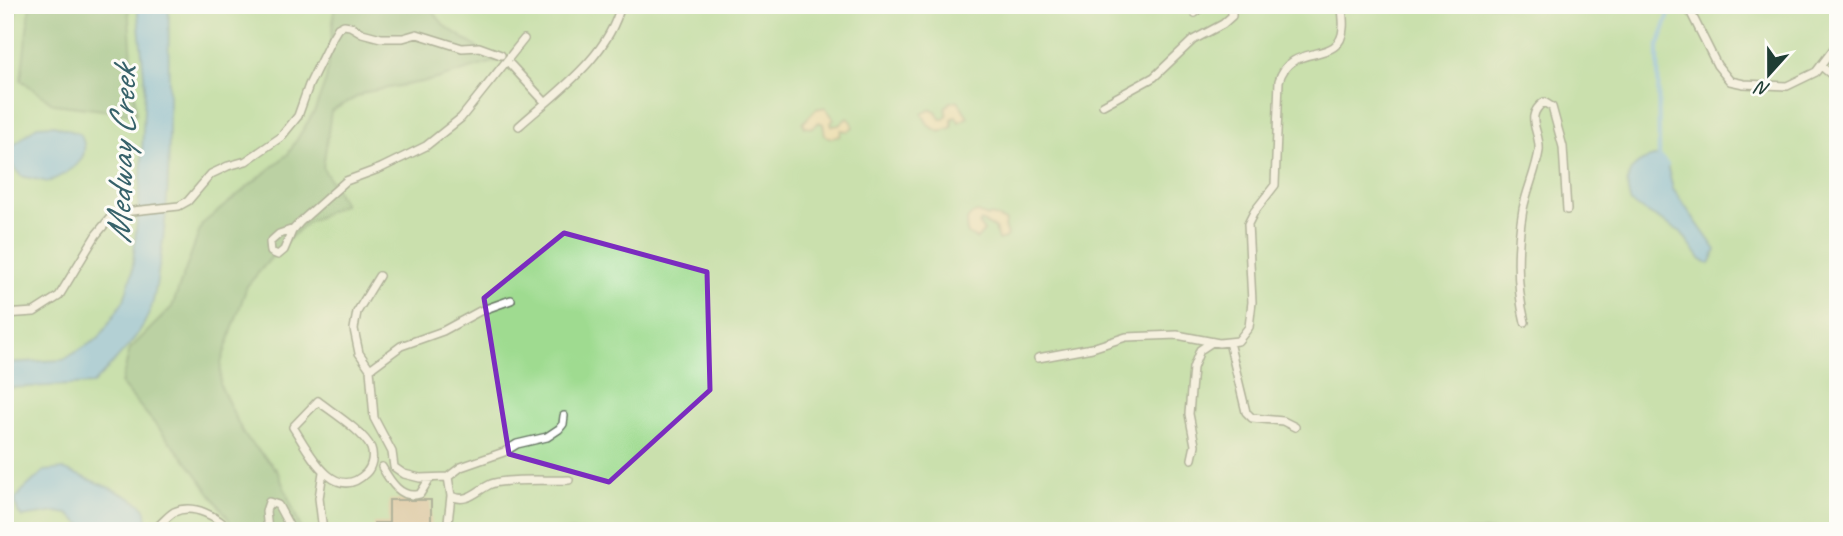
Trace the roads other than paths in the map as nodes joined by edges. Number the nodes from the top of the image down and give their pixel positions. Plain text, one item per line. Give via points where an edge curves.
1 (621, 5) edge
2 (1203, 5) edge
3 (1229, 5) edge
4 (1342, 5) edge
5 (1678, 5) edge
6 (1195, 13) dead end
7 (524, 39) dead end
8 (1838, 43) edge
9 (502, 55) dead end
10 (511, 65) dead end
11 (1821, 65) junction
12 (1838, 80) edge
13 (545, 102) junction
14 (1103, 105) dead end
15 (519, 125) dead end
16 (1567, 210) dead end
17 (294, 229) dead end
18 (379, 276) dead end
19 (512, 300) dead end
20 (5, 314) edge
21 (1525, 322) dead end
22 (1212, 342) junction
23 (1229, 342) junction
24 (1038, 358) dead end
25 (370, 369) junction
26 (564, 416) dead end
27 (1295, 427) dead end
28 (372, 459) junction
29 (1192, 460) dead end
30 (382, 467) junction
31 (394, 467) junction
32 (323, 472) junction
33 (448, 477) junction
34 (430, 478) junction
35 (569, 480) dead end
36 (452, 496) junction
37 (152, 531) edge
38 (231, 531) edge
39 (268, 531) edge
40 (292, 531) edge
41 (323, 531) edge
42 (447, 531) edge

1 - 13 lane via 616,24 597,52
2 - 6 lane
3 - 14 lane via 1232,16 1223,24 1193,40 1154,77
4 - 23 lane via 1339,42 1329,51 1292,60 1281,73 1275,185 1248,224 1249,327 1238,341
5 - 11 lane via 1691,13 1730,81 1787,86
7 - 17 lane via 461,118 426,146 346,181
8 - 11 lane
9 - 20 lane via 417,34 381,38 350,26 338,28 298,116 281,137 246,160 211,174 188,201 110,218 59,296 34,312
10 - 13 lane
11 - 12 lane
13 - 15 lane
16 - 21 lane via 1563,147 1552,107 1544,102 1533,116 1539,147 1524,207 1520,250
18 - 25 lane via 357,312 354,329 359,353
19 - 25 lane via 401,346
22 - 23 lane
22 - 24 lane via 1177,335 1126,337
22 - 29 lane via 1200,351 1193,368
23 - 27 lane via 1246,412 1251,418
25 - 31 lane via 373,418 392,453
26 - 33 lane via 559,429 547,437 517,444
28 - 30 lane
28 - 32 lane via 370,469 358,481 335,481
28 - 32 lane via 371,448 362,437 318,401 293,428
30 - 31 lane
30 - 34 lane via 391,482 412,497 420,494
31 - 34 lane via 404,474
32 - 41 lane via 318,498
33 - 34 lane
33 - 36 lane
35 - 36 lane via 492,484 467,498
36 - 42 lane
37 - 38 lane via 175,512 191,509 220,519
39 - 40 lane via 270,502 278,505

